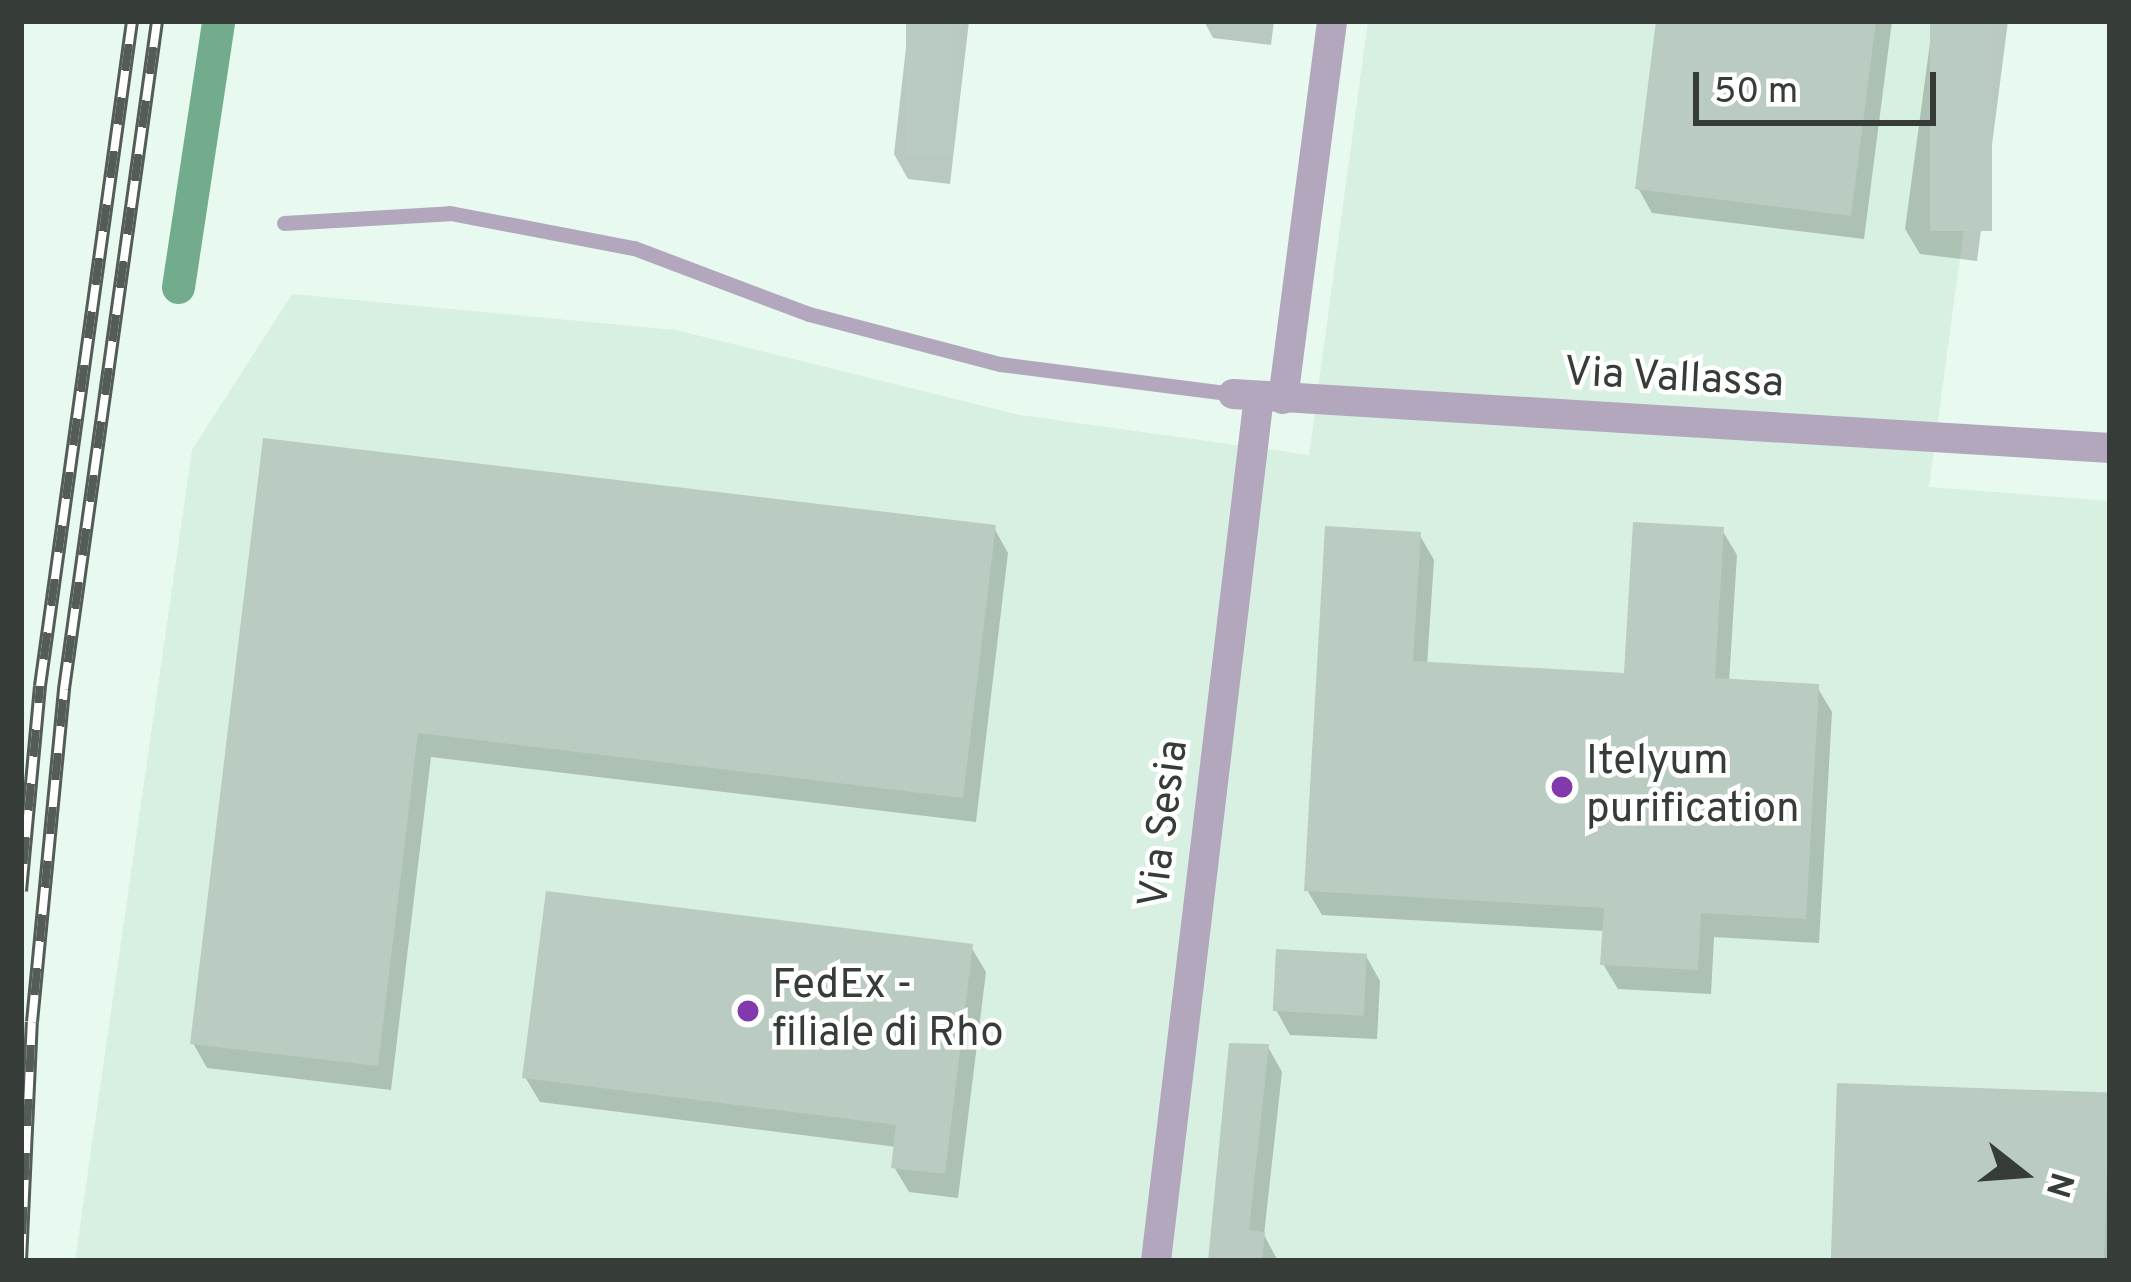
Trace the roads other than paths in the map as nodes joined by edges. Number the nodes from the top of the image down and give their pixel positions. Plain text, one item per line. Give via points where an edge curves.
1 (1332, 21) edge
2 (284, 223) dead end
3 (1258, 396) junction
4 (2110, 448) edge
5 (1156, 1261) edge

1 - 3 street, Via Sesia
2 - 3 lane via 450,213 634,248 809,314 1000,364
3 - 4 street, Via Vallassa
3 - 5 street, Via Sesia

